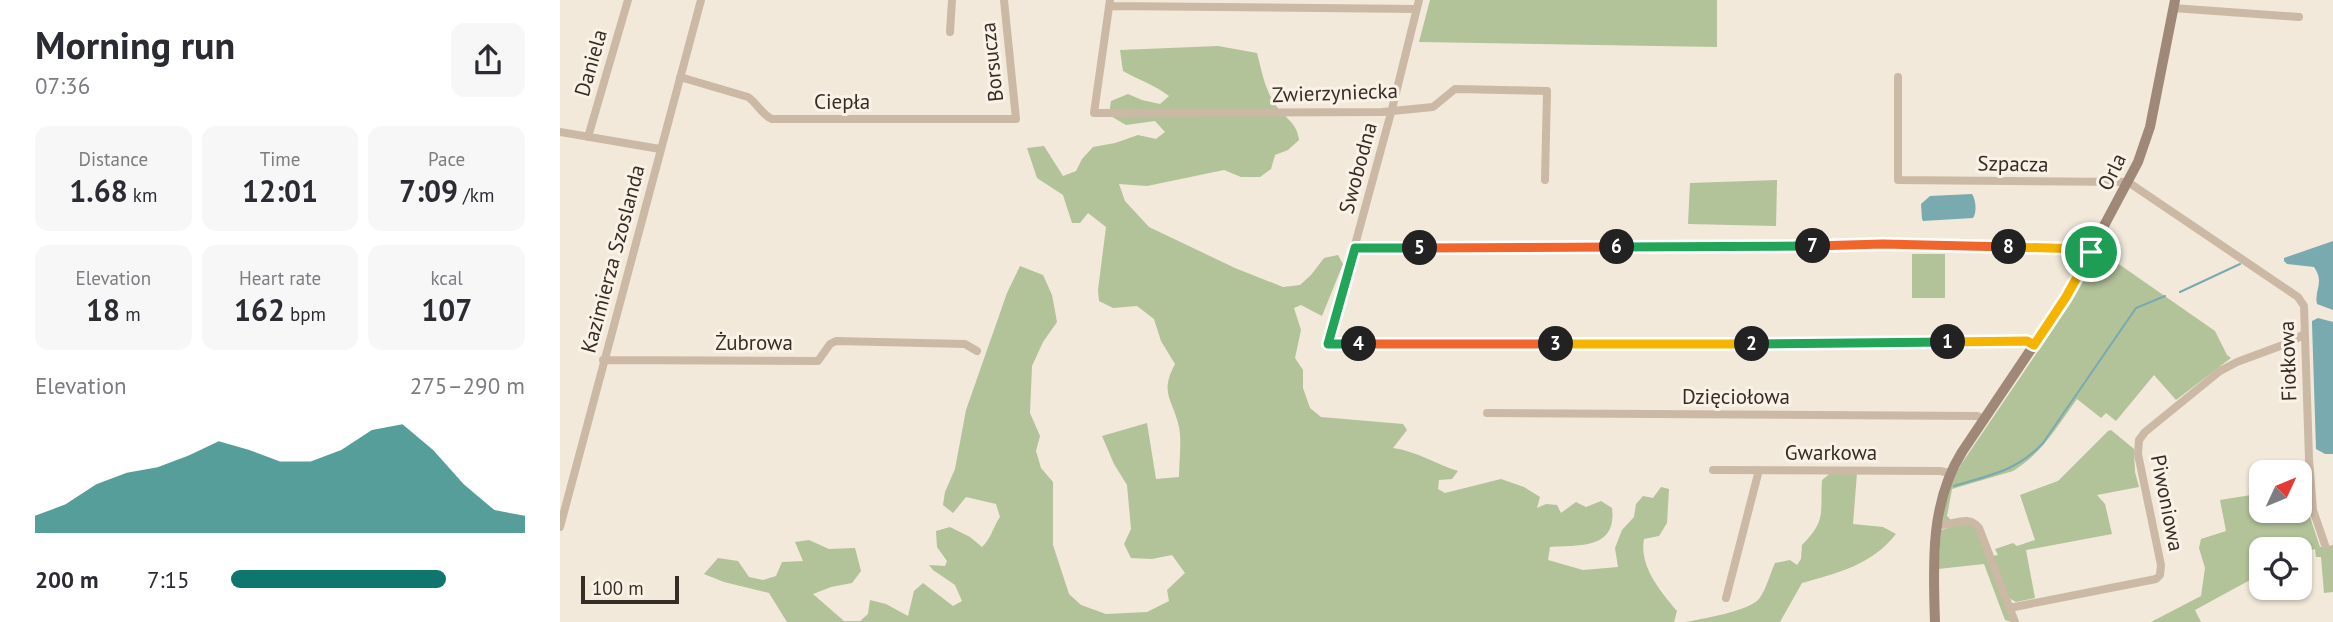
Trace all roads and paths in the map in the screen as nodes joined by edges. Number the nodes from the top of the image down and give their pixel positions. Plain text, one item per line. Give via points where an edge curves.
1 (628, 0) edge
2 (701, 0) edge
3 (953, 0) edge
4 (1004, 0) edge
5 (1419, 0) edge
6 (1109, 3) edge
7 (2174, 4) edge
8 (1416, 9) junction
9 (2299, 17) dead end
10 (950, 32) dead end
11 (680, 77) junction
12 (1898, 77) dead end
13 (1392, 109) junction
14 (1016, 120) joint
15 (560, 132) edge
16 (588, 137) junction
17 (660, 149) junction
18 (1545, 180) dead end
19 (2128, 182) junction
20 (1355, 248) junction
21 (2091, 252) junction
22 (2304, 334) junction
23 (2034, 345) junction
24 (977, 351) dead end
25 (603, 360) junction
26 (1487, 413) dead end
27 (1984, 419) junction
28 (1713, 470) dead end
29 (1759, 470) junction
30 (1950, 473) junction
31 (1936, 525) junction
32 (560, 527) edge
33 (2325, 545) dead end
34 (1727, 598) dead end
35 (2010, 608) junction
36 (1935, 622) edge
37 (2015, 622) edge

1 - 16 street, Daniela
2 - 11 street, Kazimierza Szoslanda
3 - 10 street
4 - 14 street, Borsucza
5 - 8 street, Swobodna
6 - 8 street
6 - 13 street, Zwierzyniecka via 1094,113
7 - 9 street
7 - 19 street, Orla via 2150,128
8 - 13 street, Swobodna
11 - 14 street, Ciepła via 748,97 772,119
11 - 17 street, Kazimierza Szoslanda
12 - 19 street, Szpacza via 1898,180
13 - 18 street, Zwierzyniecka via 1433,107 1455,89 1546,91
13 - 20 street, Swobodna
15 - 16 street
16 - 17 street
17 - 25 street, Kazimierza Szoslanda
19 - 21 street, Orla
19 - 22 street, Fiołkowa via 2298,297 2304,306
20 - 21 street via 1883,244
20 - 23 street, Swobodna via 1328,344 2027,341
21 - 23 street, Orla
22 - 33 street, Fiołkowa via 2313,510
22 - 35 street, Piwoniowa via 2227,366 2142,436 2137,450 2161,565 2156,579
23 - 27 street, Orla
24 - 25 street, Żubrowa via 965,344 836,341 818,361
25 - 32 street, Kazimierza Szoslanda
26 - 27 street, Dzięciołowa
27 - 30 street, Orla
28 - 29 street, Gwarkowa
29 - 30 street, Gwarkowa
29 - 34 street
30 - 31 street, Orla
31 - 35 street via 1975,522
31 - 36 street, Orla
35 - 37 street

